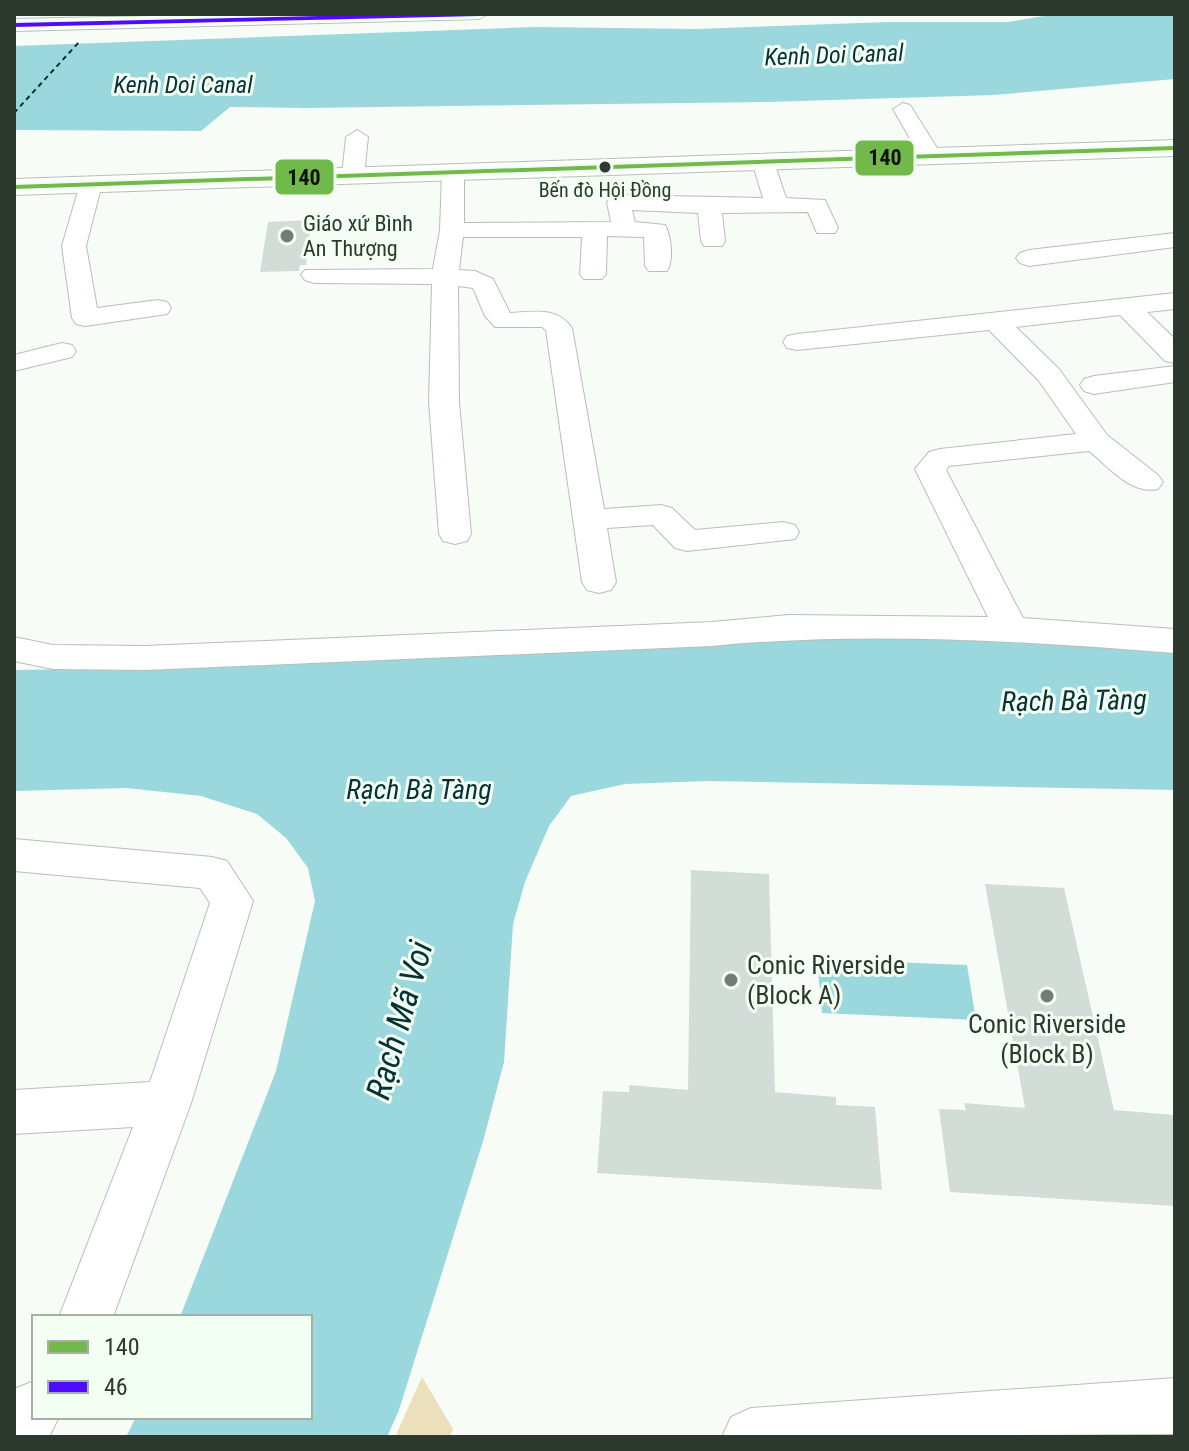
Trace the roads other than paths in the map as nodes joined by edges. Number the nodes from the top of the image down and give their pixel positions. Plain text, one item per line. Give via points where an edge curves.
1 (479, 14) edge
2 (95, 18) edge
3 (126, 18) edge
4 (14, 25) edge
5 (80, 41) dead end
6 (903, 109) dead end
7 (357, 137) dead end
8 (1175, 148) edge
9 (931, 156) junction
10 (763, 162) junction
11 (623, 167) junction
12 (453, 173) junction
13 (353, 176) junction
14 (91, 184) junction
15 (14, 187) edge
16 (634, 201) junction
17 (709, 206) junction
18 (777, 207) junction
19 (595, 228) junction
20 (826, 228) dead end
21 (624, 229) junction
22 (452, 230) junction
23 (1175, 240) edge
24 (713, 241) dead end
25 (1029, 258) dead end
26 (658, 266) dead end
27 (593, 274) dead end
28 (314, 275) dead end
29 (445, 277) junction
30 (1175, 301) edge
31 (1127, 307) junction
32 (158, 308) dead end
33 (995, 321) junction
34 (797, 342) dead end
35 (62, 351) dead end
36 (1175, 355) edge
37 (14, 363) edge
38 (1175, 374) edge
39 (1094, 385) dead end
40 (1096, 441) junction
41 (1147, 482) dead end
42 (589, 520) junction
43 (783, 532) dead end
44 (455, 534) dead end
45 (599, 582) dead end
46 (1011, 629) junction
47 (1175, 641) edge
48 (14, 649) edge
49 (14, 855) edge
50 (167, 1103) junction
51 (14, 1112) edge
52 (87, 1315) edge
53 (1175, 1406) edge
54 (32, 1412) edge
55 (1017, 1426) edge
56 (15, 1437) edge
57 (751, 1437) edge

1 - 3 street
2 - 3 street
2 - 4 street
3 - 5 street
6 - 9 street
7 - 13 street
8 - 9 main road
9 - 10 main road
10 - 11 main road
10 - 18 street
11 - 12 main road
11 - 16 street
12 - 13 main road
12 - 22 street
13 - 14 main road
14 - 15 main road
14 - 32 street via 74,246 85,318
16 - 17 street
16 - 21 street via 619,202
17 - 18 street
17 - 24 street
18 - 20 street via 817,205
19 - 21 street
19 - 22 street
19 - 27 street
21 - 26 street via 656,230
22 - 29 street
23 - 25 street
28 - 29 street
29 - 42 street via 484,284 504,321 549,319 559,328
29 - 44 street via 444,402
30 - 31 street
31 - 33 street
31 - 36 street
33 - 34 street
33 - 40 street via 1049,375
35 - 37 street
38 - 39 street
40 - 41 street
40 - 46 street via 940,458 930,469
42 - 43 street via 661,515 687,541
42 - 45 street
46 - 47 street
46 - 48 street via 788,627 145,658 53,657
49 - 50 street via 212,873 232,901
50 - 51 street
50 - 52 street
53 - 55 street
54 - 56 street
55 - 57 street

